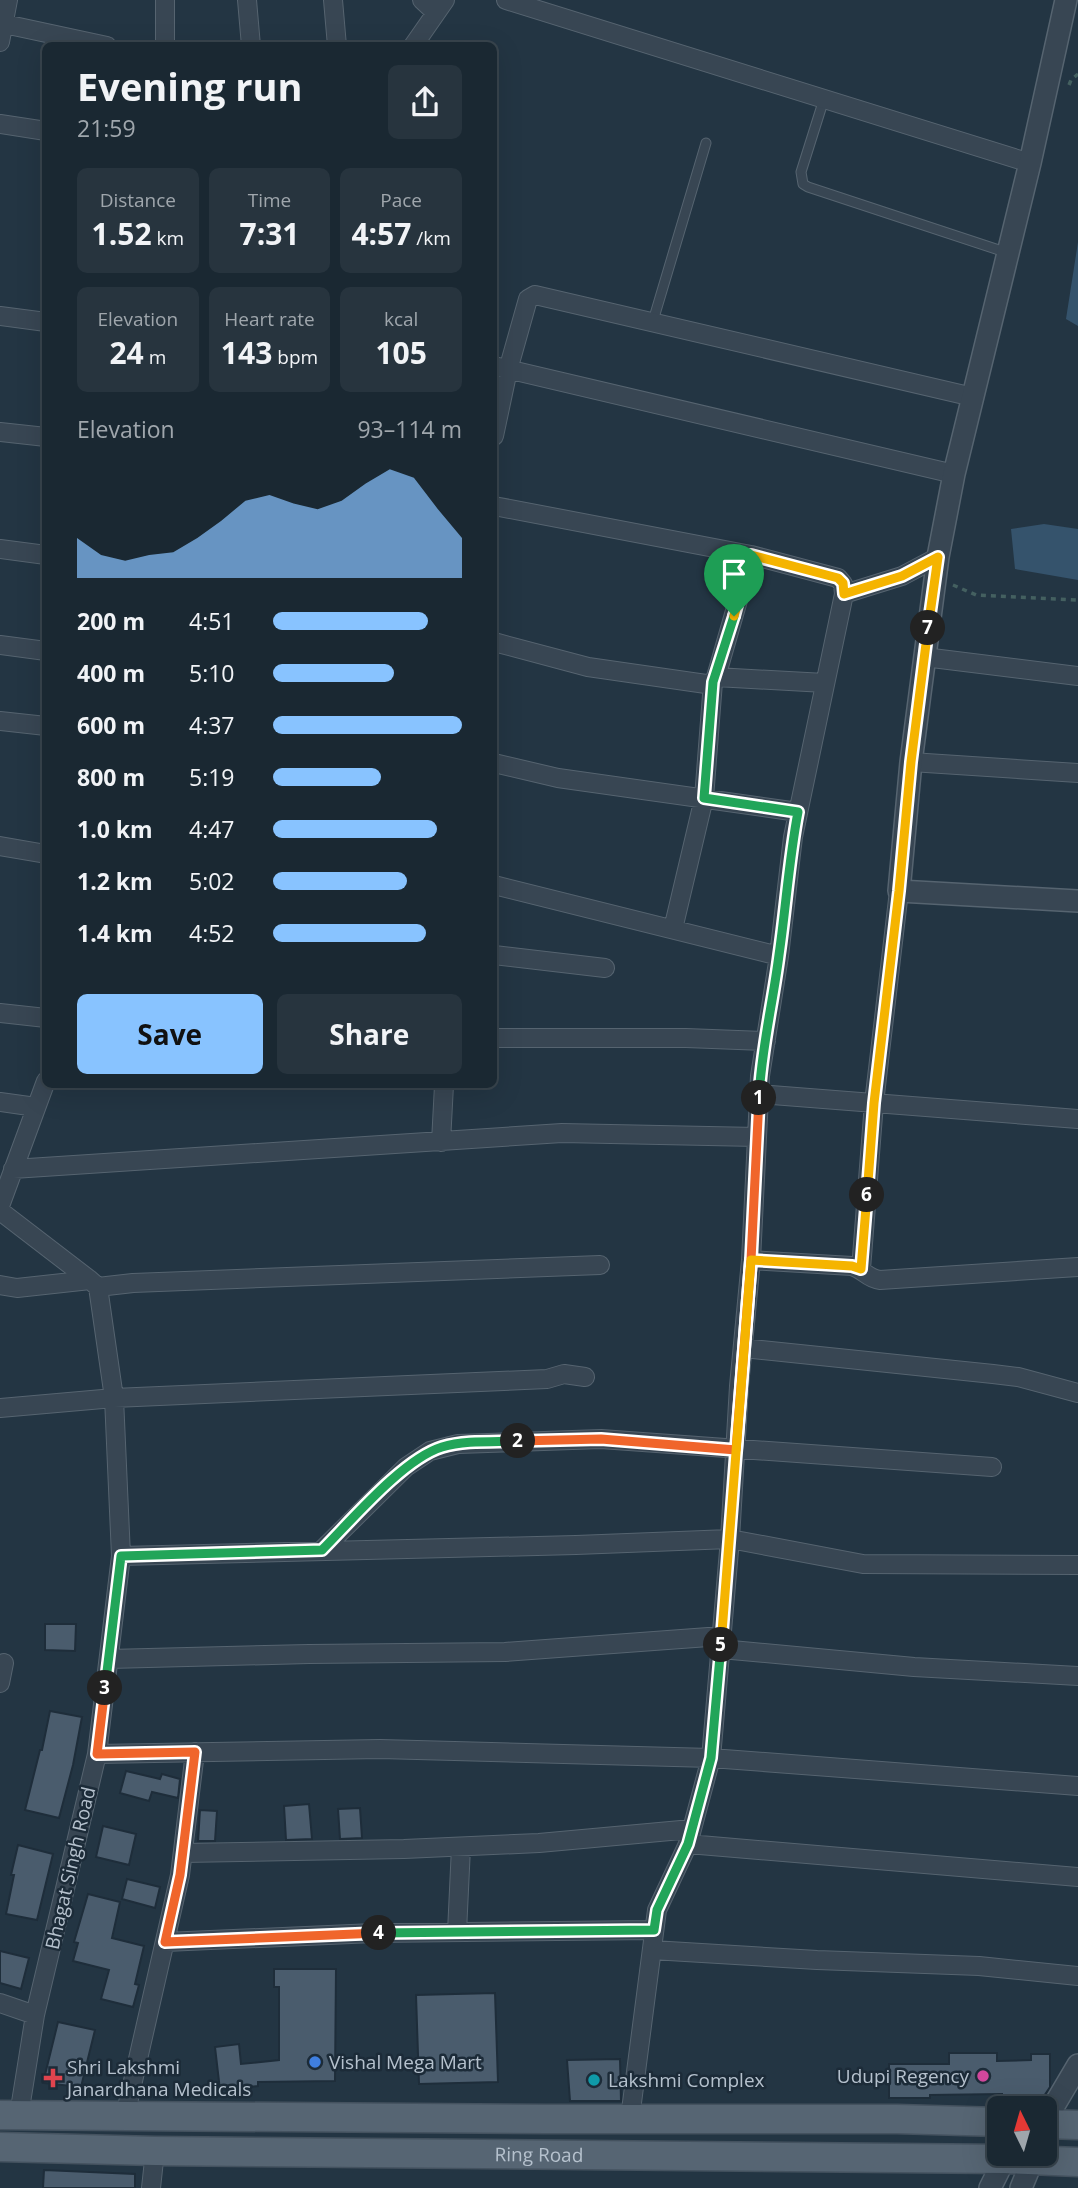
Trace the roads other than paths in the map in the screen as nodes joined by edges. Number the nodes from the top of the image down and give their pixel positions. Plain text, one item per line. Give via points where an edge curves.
1 (8, 0) edge
2 (165, 0) edge
3 (247, 0) edge
4 (333, 0) edge
5 (422, 0) edge
6 (506, 0) edge
7 (1066, 0) edge
8 (440, 7) edge
9 (2, 23) edge
10 (0, 42) edge
11 (89, 42) edge
12 (165, 42) edge
13 (251, 42) edge
14 (337, 42) edge
15 (416, 42) edge
16 (824, 99) junction
17 (0, 124) edge
18 (42, 130) edge
19 (706, 143) dead end
20 (1030, 163) junction
21 (1008, 253) junction
22 (0, 316) edge
23 (42, 321) edge
24 (653, 321) junction
25 (501, 368) edge
26 (973, 397) junction
27 (497, 407) edge
28 (0, 432) edge
29 (42, 437) edge
30 (954, 474) junction
31 (497, 507) edge
32 (0, 550) edge
33 (42, 555) edge
34 (751, 555) junction
35 (938, 557) junction
36 (844, 594) junction
37 (497, 643) edge
38 (0, 645) edge
39 (42, 650) edge
40 (925, 657) junction
41 (1078, 676) edge
42 (715, 679) junction
43 (825, 683) junction
44 (0, 721) edge
45 (42, 726) edge
46 (911, 762) junction
47 (497, 765) edge
48 (1078, 773) edge
49 (704, 798) junction
50 (798, 812) junction
51 (0, 846) edge
52 (42, 853) edge
53 (497, 886) edge
54 (899, 891) junction
55 (1078, 901) edge
56 (673, 929) junction
57 (497, 955) edge
58 (779, 956) junction
59 (605, 968) dead end
60 (0, 1013) edge
61 (42, 1018) edge
62 (497, 1038) edge
63 (765, 1041) junction
64 (43, 1088) edge
65 (444, 1088) edge
66 (759, 1094) junction
67 (0, 1102) edge
68 (874, 1103) junction
69 (36, 1107) junction
70 (1078, 1119) edge
71 (757, 1137) junction
72 (441, 1142) junction
73 (13, 1169) junction
74 (0, 1209) edge
75 (751, 1260) junction
76 (600, 1265) dead end
77 (1078, 1267) edge
78 (861, 1269) junction
79 (94, 1283) junction
80 (0, 1285) edge
81 (743, 1348) junction
82 (585, 1377) dead end
83 (1078, 1392) edge
84 (114, 1398) junction
85 (0, 1408) edge
86 (736, 1450) junction
87 (992, 1467) dead end
88 (730, 1539) junction
89 (322, 1550) junction
90 (121, 1556) junction
91 (1078, 1565) edge
92 (721, 1643) junction
93 (109, 1658) junction
94 (4, 1663) dead end
95 (1078, 1676) edge
96 (0, 1683) edge
97 (195, 1752) junction
98 (97, 1754) junction
99 (711, 1758) junction
100 (1078, 1786) edge
101 (690, 1837) junction
102 (461, 1846) junction
103 (183, 1853) junction
104 (1078, 1877) edge
105 (654, 1930) junction
106 (457, 1932) junction
107 (165, 1942) junction
108 (652, 1950) junction
109 (1078, 1976) edge
110 (0, 2003) edge
111 (34, 2015) junction
112 (1078, 2065) edge
113 (1057, 2103) edge
114 (10, 2115) edge
115 (125, 2116) junction
116 (630, 2118) junction
117 (987, 2122) edge
118 (987, 2139) edge
119 (7, 2147) edge
120 (1057, 2148) edge
121 (155, 2151) junction
122 (629, 2156) junction
123 (1078, 2161) edge
124 (1011, 2166) edge
125 (1029, 2166) edge
126 (150, 2188) edge
127 (990, 2188) edge
128 (1021, 2188) edge

1 - 9 street
2 - 12 street
3 - 13 street
4 - 14 street
5 - 8 street
6 - 16 street
7 - 20 street
8 - 15 street
9 - 10 street
9 - 11 street
16 - 20 street
16 - 21 lane via 801,172 803,184
17 - 18 street
19 - 24 lane
20 - 21 street
21 - 26 street
22 - 23 street
24 - 25 street via 531,296
24 - 26 street
25 - 27 street
25 - 30 street
26 - 30 street
28 - 29 street
30 - 35 street
31 - 34 street
32 - 33 street
34 - 36 street via 838,578
34 - 42 street
35 - 36 street via 902,576
35 - 40 street
36 - 43 street
37 - 42 street via 588,667 699,683
38 - 39 street
40 - 41 street
40 - 46 street
42 - 43 street
42 - 49 street
43 - 50 street
44 - 45 street
46 - 48 street
46 - 54 street
47 - 49 street
49 - 50 street
49 - 56 street
50 - 58 street
51 - 52 street
53 - 56 street
54 - 55 street
54 - 68 street
56 - 58 street
57 - 59 street
58 - 63 street
60 - 61 street
62 - 63 street
63 - 66 street
64 - 69 street
65 - 72 street
66 - 68 street
66 - 71 street
67 - 69 street
68 - 70 street
68 - 78 street
69 - 73 street
71 - 72 street via 562,1133
71 - 75 street
72 - 73 street
73 - 74 street
74 - 79 street
75 - 78 street
75 - 81 street
76 - 79 street
77 - 78 street via 880,1280
79 - 80 street
79 - 84 street, Bhagat Singh Road
81 - 83 street via 1005,1376
81 - 86 street
82 - 84 street via 564,1374 547,1379
84 - 85 street
84 - 90 street, Bhagat Singh Road
86 - 87 street
86 - 88 street
86 - 89 street via 601,1439 443,1446 406,1466
88 - 89 street
88 - 91 street via 863,1564
88 - 92 street
89 - 90 street
90 - 93 street, Bhagat Singh Road
92 - 93 street via 505,1652
92 - 95 street via 914,1667
92 - 99 street
93 - 98 street, Bhagat Singh Road
94 - 96 street
97 - 98 street
97 - 99 street via 380,1749
97 - 103 street
98 - 111 street, Bhagat Singh Road
99 - 100 street
99 - 101 street
101 - 102 street
101 - 104 street
101 - 105 street via 657,1910
102 - 103 street
102 - 106 street
103 - 107 street
105 - 106 street
105 - 108 street
106 - 107 street
107 - 115 street
108 - 109 street via 979,1966
108 - 116 street
110 - 111 street
111 - 114 street, Bhagat Singh Road
112 - 113 street
114 - 115 main road, Ring Road
114 - 119 main road
115 - 116 main road, Ring Road
116 - 117 main road, Ring Road
116 - 122 main road
118 - 122 main road, Ring Road
119 - 121 main road, Ring Road
120 - 123 main road, Ring Road
121 - 122 main road, Ring Road
121 - 126 street
124 - 127 street
125 - 128 street

